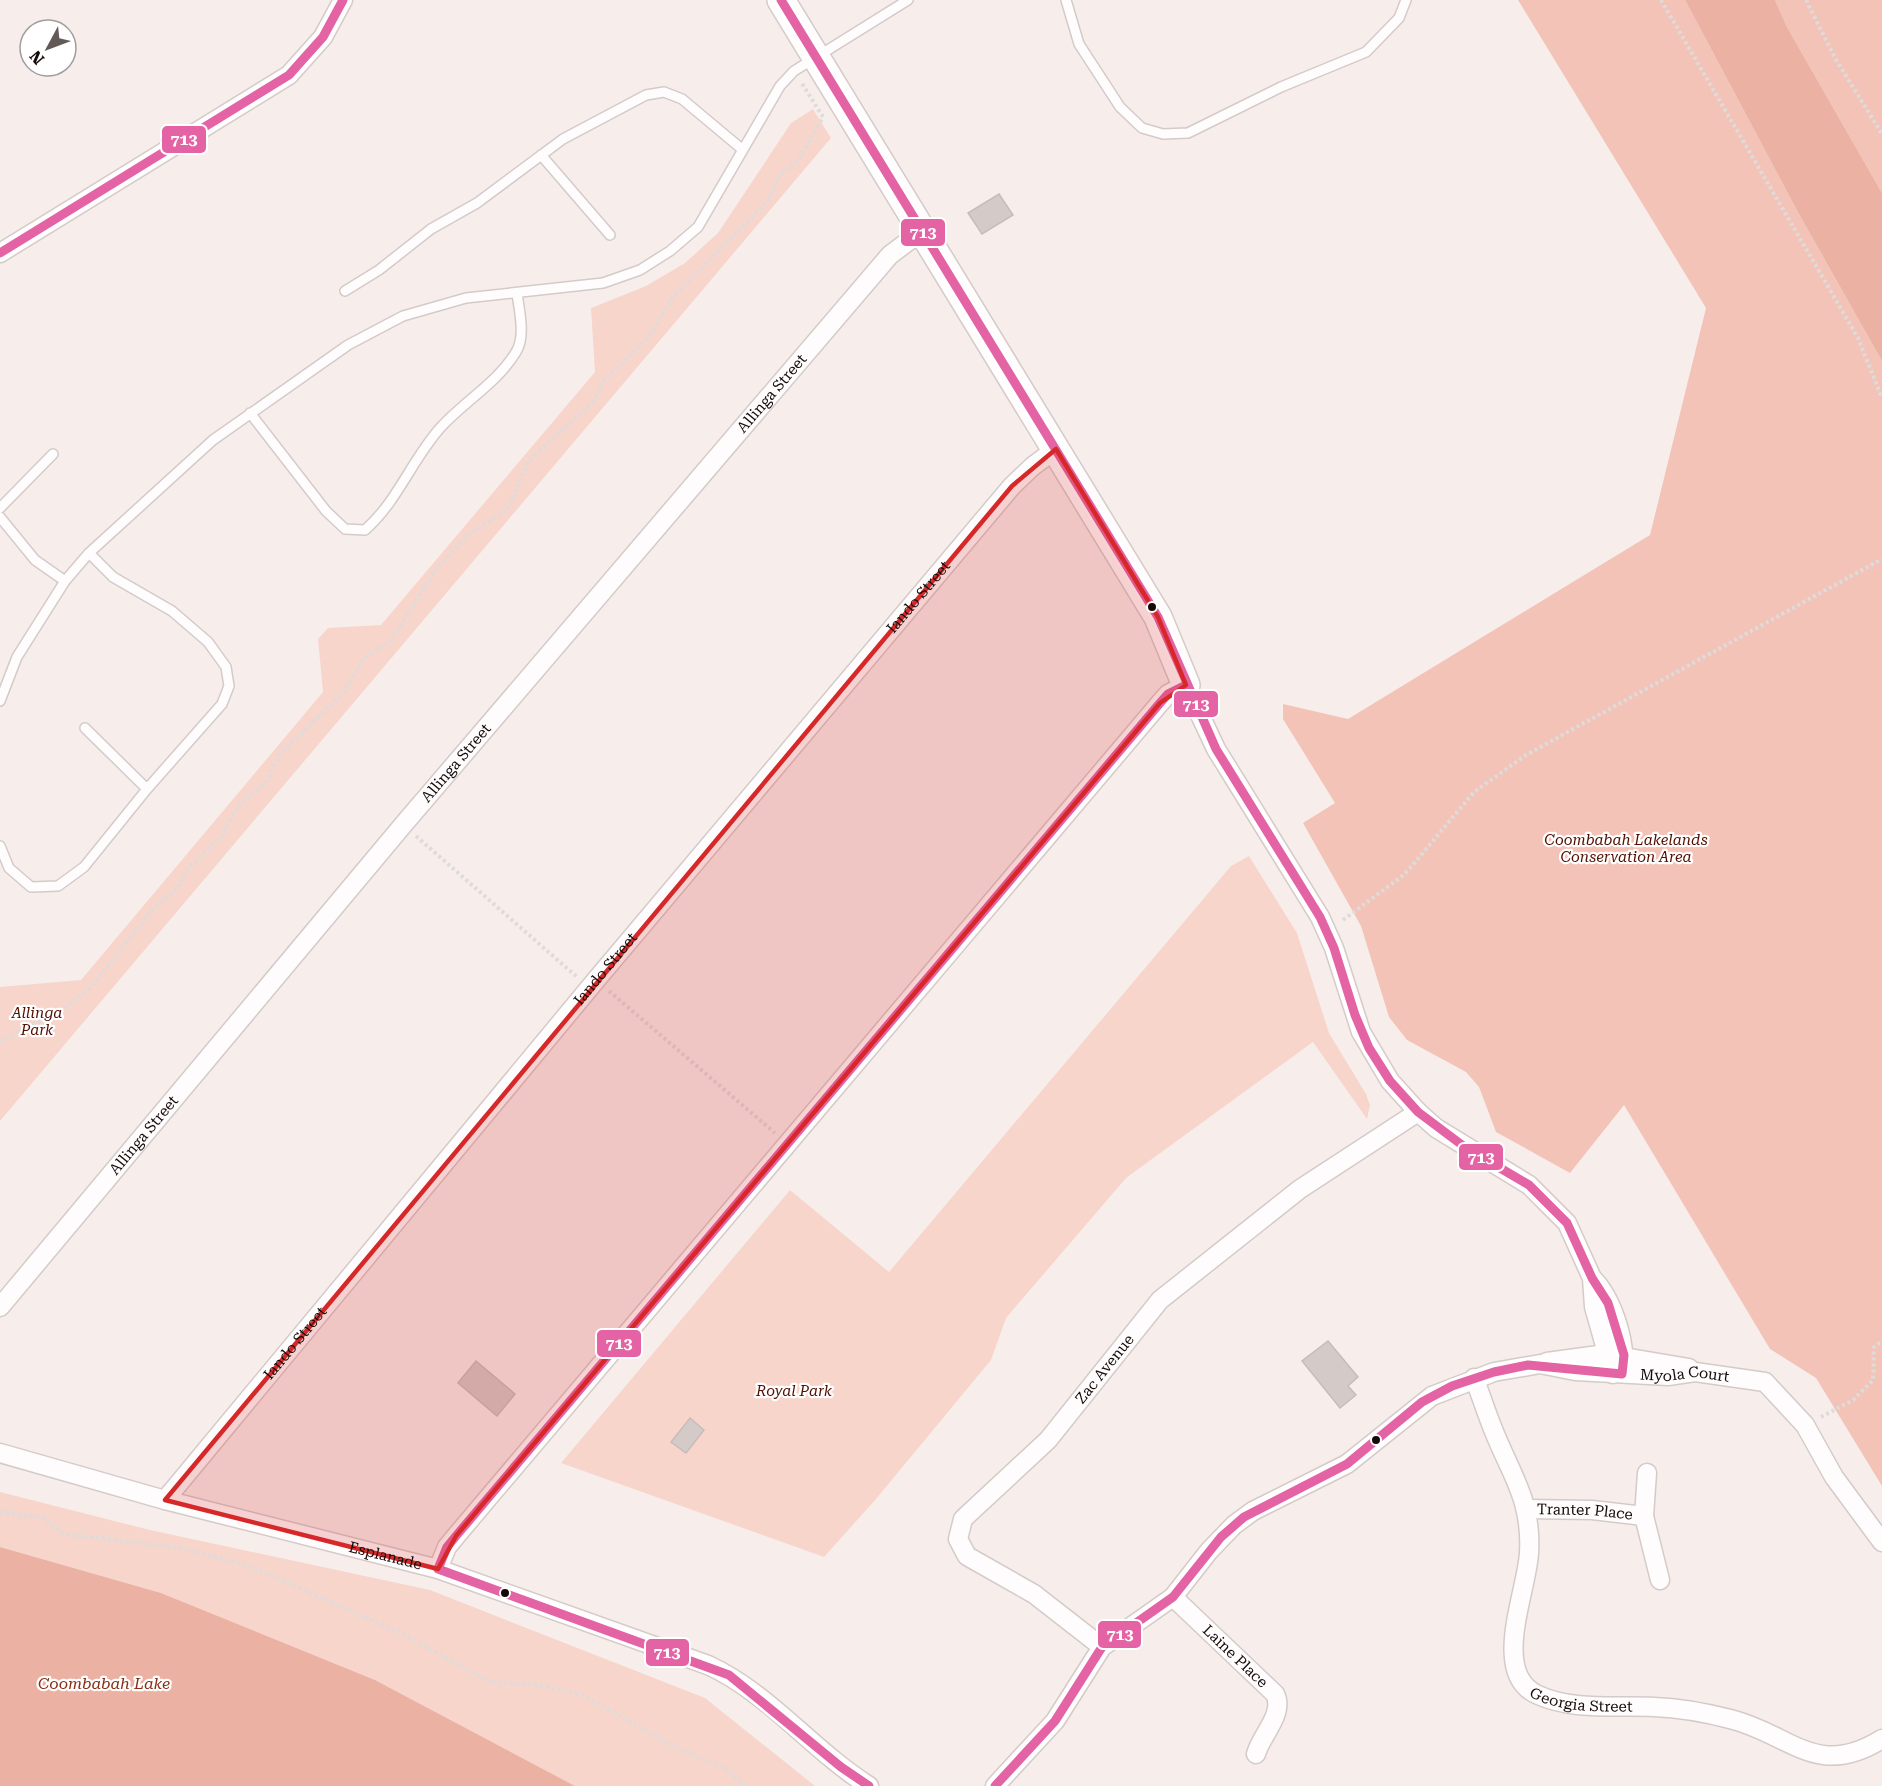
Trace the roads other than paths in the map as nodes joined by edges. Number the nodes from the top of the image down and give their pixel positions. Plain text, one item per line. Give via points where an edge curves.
1 (343, 0) edge
2 (781, 0) edge
3 (908, 0) edge
4 (1066, 0) edge
5 (1406, 0) edge
6 (804, 64) junction
7 (743, 150) junction
8 (542, 155) junction
9 (922, 231) junction
10 (610, 235) dead end
11 (0, 253) edge
12 (345, 291) dead end
13 (518, 293) junction
14 (250, 413) junction
15 (1056, 449) junction
16 (53, 454) dead end
17 (0, 508) edge
18 (0, 517) edge
19 (89, 553) junction
20 (65, 581) junction
21 (1186, 685) junction
22 (0, 701) edge
23 (85, 728) dead end
24 (147, 789) junction
25 (0, 846) edge
26 (1418, 1112) junction
27 (0, 1306) edge
28 (1615, 1355) junction
29 (1540, 1364) junction
30 (1695, 1372) junction
31 (1617, 1374) junction
32 (1474, 1378) junction
33 (0, 1453) edge
34 (1647, 1473) dead end
35 (165, 1500) junction
36 (1527, 1509) junction
37 (1644, 1516) junction
38 (1882, 1542) edge
39 (438, 1569) junction
40 (1660, 1580) dead end
41 (1173, 1597) junction
42 (1102, 1647) junction
43 (1882, 1739) edge
44 (1256, 1754) dead end
45 (869, 1786) edge
46 (995, 1786) edge

1 - 11 street via 305,59 272,87
2 - 6 street
3 - 6 lane
4 - 5 lane via 1079,44 1120,107 1142,128 1162,134 1188,133 1281,87 1366,52 1399,18
6 - 7 lane via 780,86
6 - 9 street
7 - 8 lane via 682,99 656,92 563,139
7 - 13 lane via 698,226 670,251 640,270 603,283
8 - 10 lane
8 - 12 lane
9 - 15 street
9 - 27 street, Allinga Street via 890,255 403,825
13 - 14 lane via 466,298 403,316 348,345
13 - 14 lane via 518,350 441,427 383,514 365,530 345,529 326,511
14 - 19 lane via 213,440
15 - 21 street via 1158,617
15 - 35 street, Iando Street via 1012,486 592,984
16 - 17 lane
18 - 20 lane via 34,560
19 - 20 lane
19 - 24 lane via 113,577 172,611 208,642 226,667 229,686 222,704
20 - 22 lane via 17,657
21 - 26 street via 1216,749 1320,918 1369,1048 1390,1081
21 - 39 street via 1160,703 456,1536
23 - 24 lane
24 - 25 lane via 84,867 58,886 31,887 9,868
26 - 28 street via 1451,1138 1541,1195 1567,1223 1592,1278 1594,1307
26 - 42 street, Zac Avenue via 1300,1190 1160,1300 1048,1440 963,1519 958,1539 968,1556 1034,1594
28 - 29 street
28 - 30 street via 1683,1366
28 - 31 street
29 - 31 street, Myola Court
29 - 32 street, Myola Court via 1515,1366
30 - 31 street, Myola Court via 1677,1376
30 - 38 street, Myola Court via 1765,1382 1805,1425 1834,1477
32 - 36 street, Georgia Street
32 - 41 street, Myola Court via 1432,1396 1347,1464 1244,1517 1221,1537
33 - 35 street, Esplanade
34 - 37 street, Tranter Place
35 - 39 street, Esplanade
36 - 37 street, Tranter Place
36 - 43 street, Georgia Street via 1529,1554 1514,1638 1513,1667 1523,1685 1538,1696 1732,1719 1819,1756 1861,1752
37 - 40 street, Tranter Place
39 - 45 street, Esplanade via 729,1675
41 - 42 street, Myola Court
41 - 44 street, Laine Place via 1275,1694 1276,1716
42 - 46 street, Myola Court via 1055,1721

